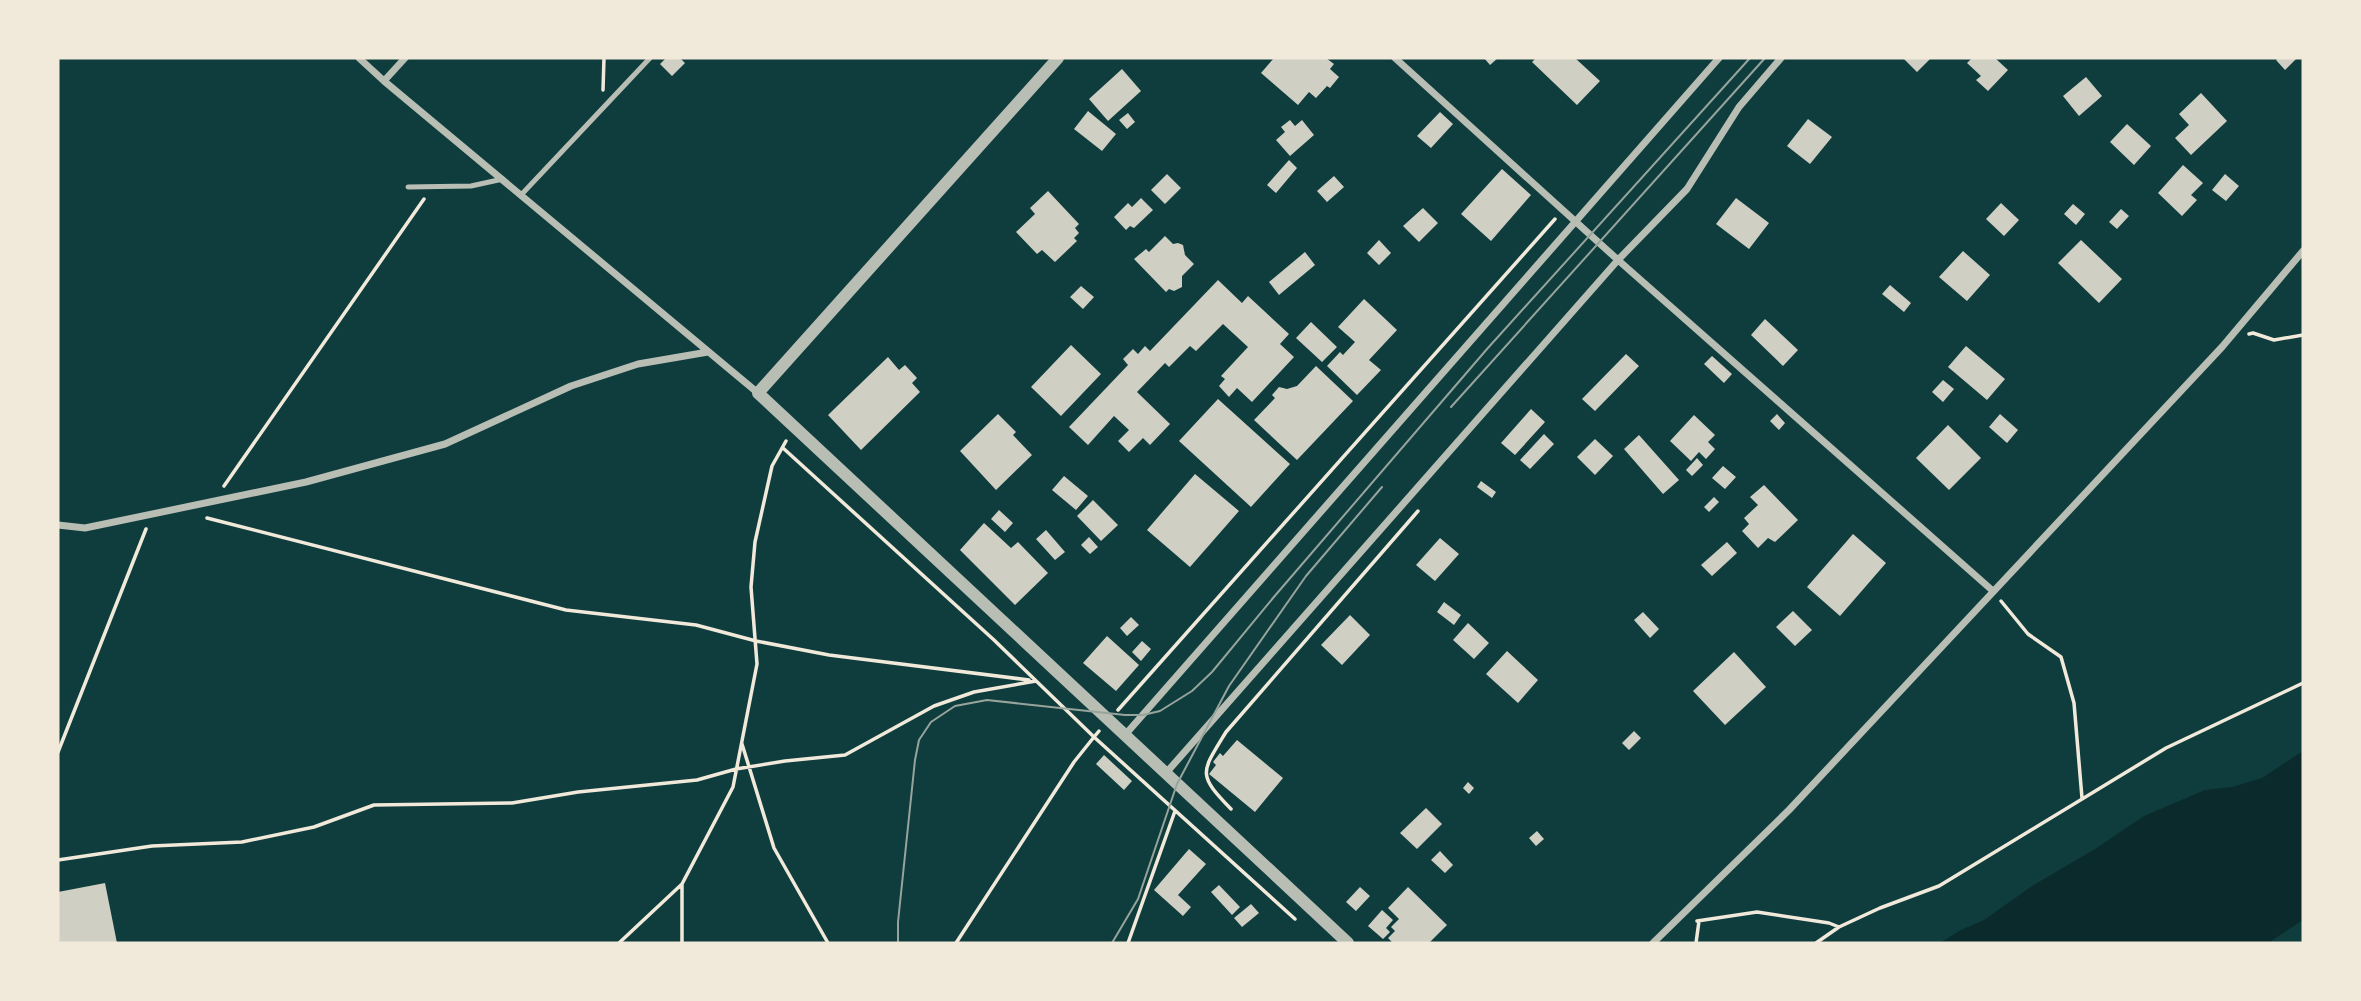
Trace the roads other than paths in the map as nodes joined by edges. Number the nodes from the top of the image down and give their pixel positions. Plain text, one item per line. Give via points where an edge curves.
1 (359, 58) edge
2 (405, 58) edge
3 (650, 58) edge
4 (1058, 58) edge
5 (1395, 58) edge
6 (1719, 58) edge
7 (1781, 58) edge
8 (384, 81) junction
9 (503, 180) junction
10 (408, 187) dead end
11 (522, 195) junction
12 (1576, 221) junction
13 (2303, 251) edge
14 (1618, 260) junction
15 (708, 352) junction
16 (758, 393) junction
17 (58, 525) edge
18 (1993, 591) junction
19 (1125, 736) junction
20 (1166, 773) junction
21 (1348, 943) edge
22 (1653, 943) edge

1 - 8 street
2 - 8 street
3 - 11 lane
4 - 16 street
5 - 12 street
6 - 12 street
7 - 14 street via 1739,107 1687,189
8 - 9 street
9 - 10 lane via 471,186
9 - 11 street
11 - 15 street
12 - 14 street
12 - 19 street
13 - 18 street via 2222,347
14 - 18 street
14 - 20 street
15 - 16 street
15 - 17 street via 638,364 571,386 445,444 306,482 85,528
16 - 19 street
18 - 22 street via 1789,810
19 - 20 street
20 - 21 street

